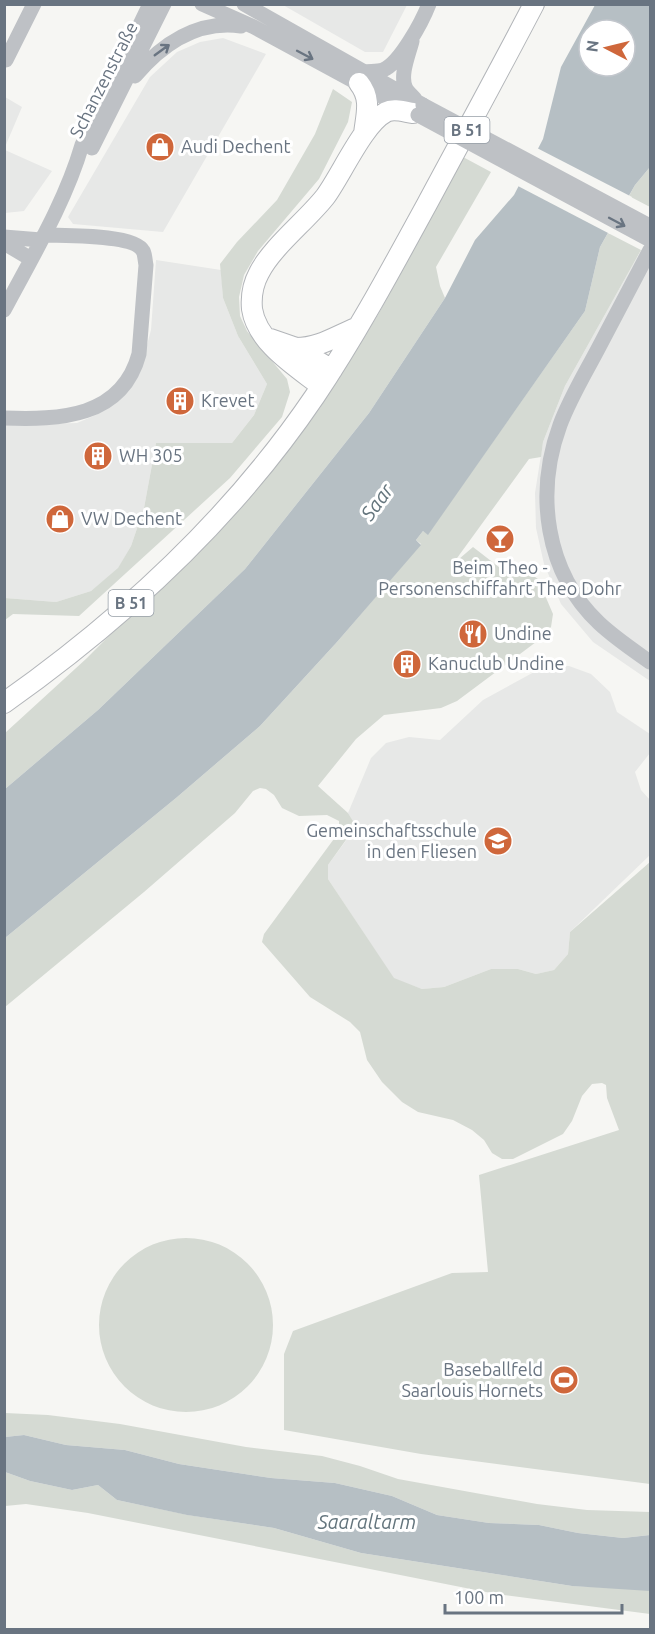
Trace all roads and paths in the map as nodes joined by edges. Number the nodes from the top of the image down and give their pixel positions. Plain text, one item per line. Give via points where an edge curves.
1 (34, 4) edge
2 (202, 4) edge
3 (244, 4) edge
4 (429, 4) edge
5 (441, 4) edge
6 (534, 4) edge
7 (158, 6) edge
8 (423, 20) junction
9 (254, 27) junction
10 (412, 38) junction
11 (6, 60) dead end
12 (361, 78) junction
13 (121, 92) junction
14 (418, 109) junction
15 (363, 134) junction
16 (76, 166) junction
17 (651, 226) edge
18 (4, 237) edge
19 (43, 237) junction
20 (651, 240) edge
21 (4, 243) edge
22 (651, 250) edge
23 (31, 259) junction
24 (4, 309) edge
25 (356, 328) junction
26 (265, 335) junction
27 (296, 348) junction
28 (327, 378) junction
29 (4, 417) edge
30 (651, 662) edge
31 (4, 703) edge

1 - 11 street
2 - 9 street
3 - 12 street
4 - 8 street
5 - 8 street
6 - 25 main road, B 51
7 - 13 street, Schanzenstraße
7 - 16 street, Schanzenstraße via 82,145
8 - 10 street
9 -> 12 street
13 -> 9 street via 148,60 195,29 229,24
10 - 12 street via 392,63
10 - 14 street via 404,83
12 - 14 street
12 - 15 main road via 367,101
13 - 16 street, Schanzenstraße via 91,150
14 - 15 main road via 386,112
14 - 17 street, bridge
14 -> 20 street, bridge
15 - 26 main road via 325,196 259,273 252,309
16 - 19 street, Schanzenstraße
18 - 19 street
19 - 23 street, Schanzenstraße
19 - 29 street via 121,239 135,243 143,251 146,265 139,354 122,387 96,408 50,419
21 - 23 street
22 - 30 street via 560,424 547,474 546,500 550,534 566,579 598,622
23 - 24 street, Schanzenstraße
25 - 27 main road via 320,345
25 - 28 main road, B 51
26 - 27 main road
26 - 28 main road via 276,350
27 - 28 main road
28 - 31 main road, B 51 via 244,488 160,576 75,651

